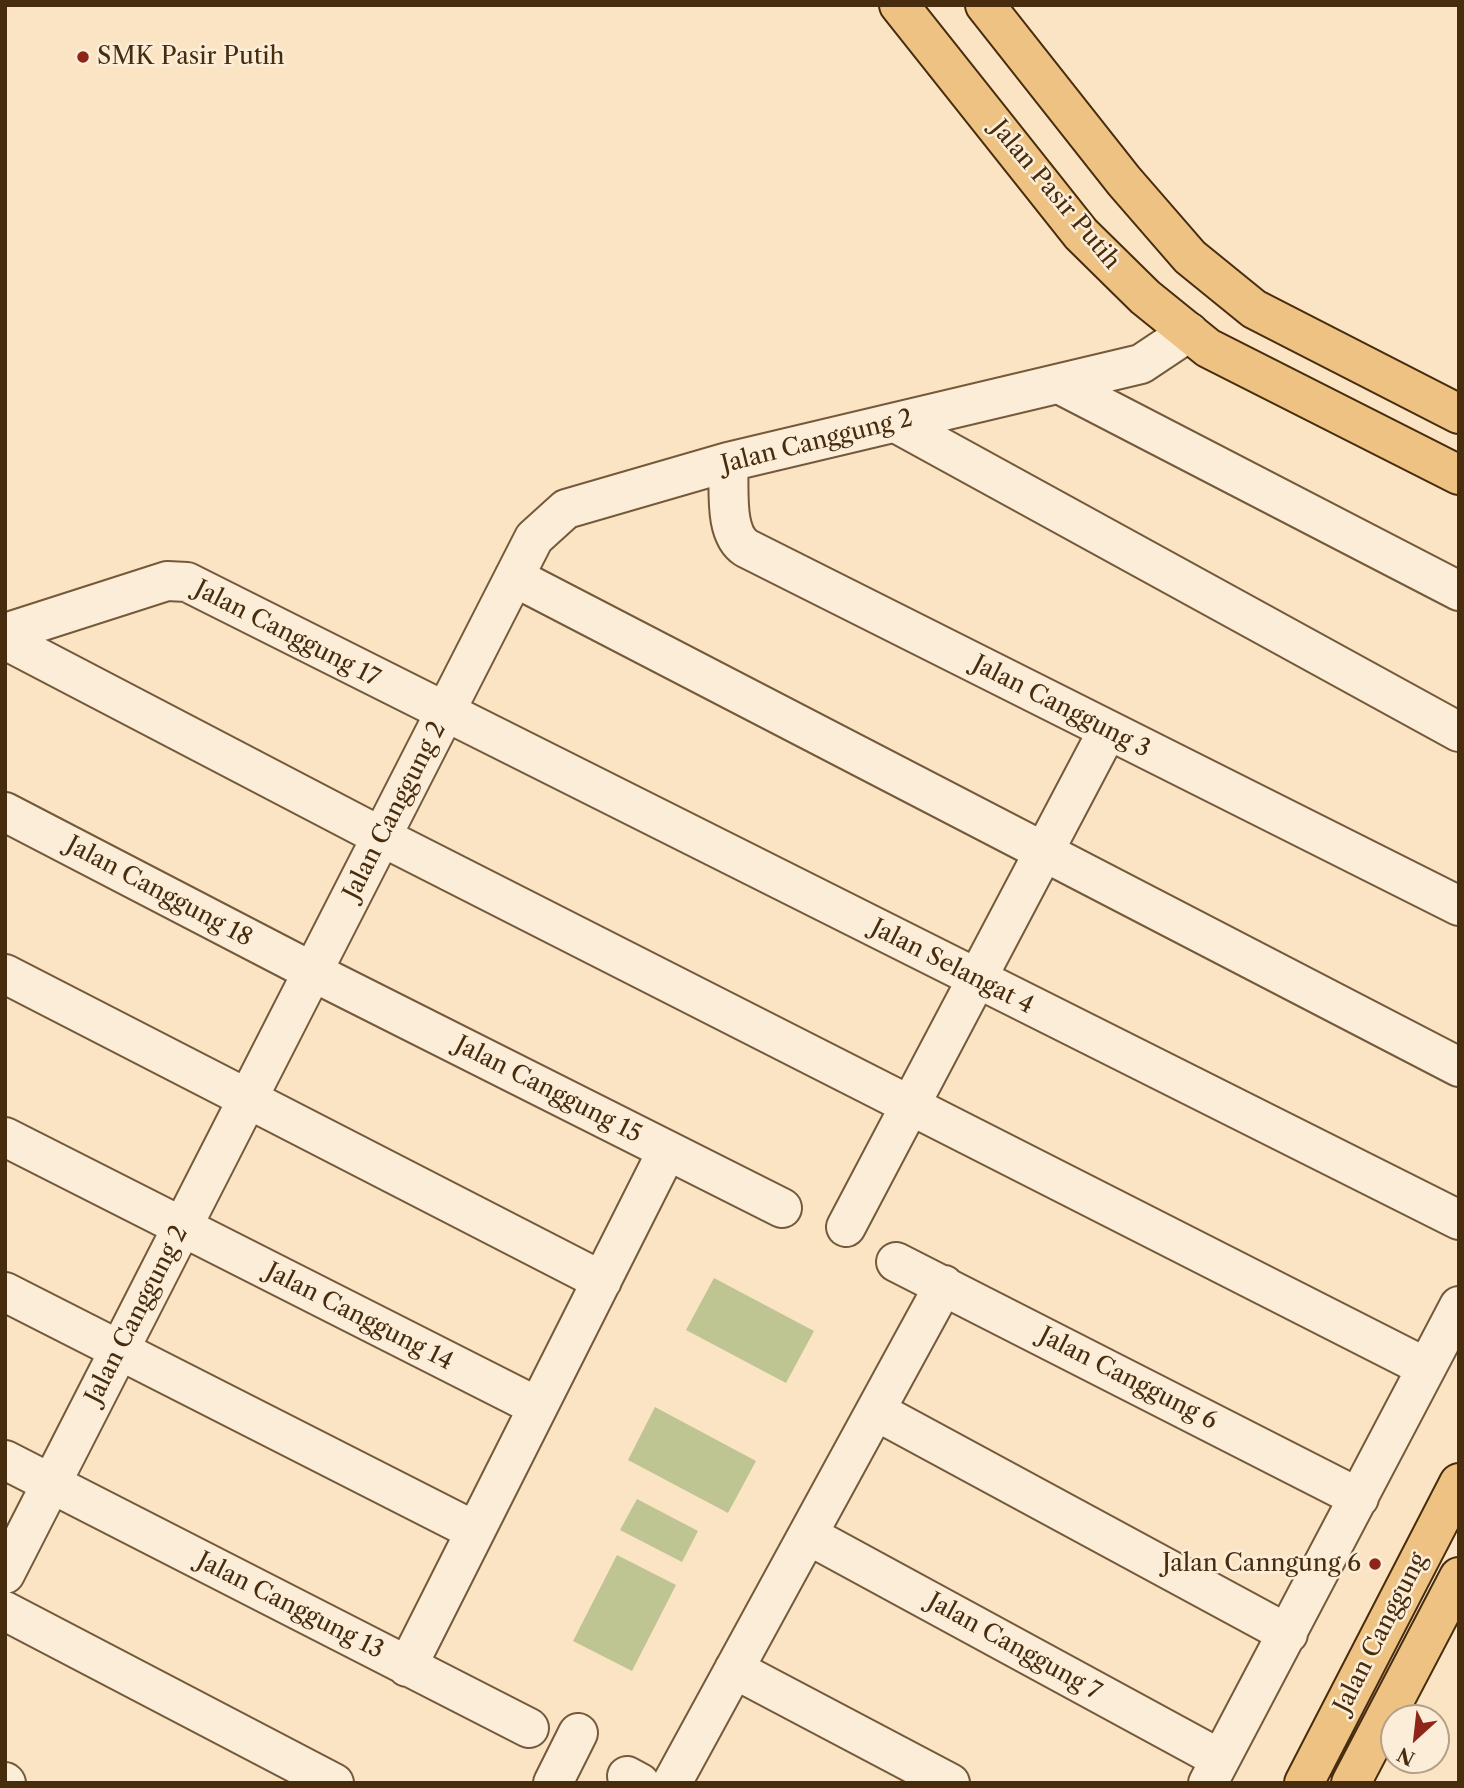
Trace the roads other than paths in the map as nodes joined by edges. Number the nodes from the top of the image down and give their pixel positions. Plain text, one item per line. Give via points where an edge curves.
1 (899, 5) edge
2 (985, 5) edge
3 (1189, 332) junction
4 (1059, 384) junction
5 (1459, 414) edge
6 (896, 423) junction
7 (728, 462) junction
8 (1459, 475) edge
9 (514, 577) junction
10 (1459, 590) edge
11 (5, 633) edge
12 (5, 640) edge
13 (445, 714) junction
14 (1108, 730) junction
15 (1459, 732) edge
16 (5, 812) edge
17 (382, 837) junction
18 (1045, 850) junction
19 (1459, 906) edge
20 (313, 972) junction
21 (5, 974) edge
22 (977, 979) junction
23 (1459, 1067) edge
24 (248, 1101) junction
25 (911, 1105) junction
26 (5, 1137) edge
27 (667, 1151) junction
28 (782, 1208) dead end
29 (1459, 1220) edge
30 (181, 1227) junction
31 (846, 1227) dead end
32 (896, 1262) dead end
33 (602, 1281) junction
34 (944, 1285) junction
35 (5, 1292) edge
36 (1459, 1306) edge
37 (119, 1352) junction
38 (1426, 1367) junction
39 (538, 1407) junction
40 (876, 1411) junction
41 (5, 1460) edge
42 (51, 1483) junction
43 (1459, 1483) edge
44 (1359, 1498) junction
45 (475, 1531) junction
46 (808, 1535) junction
47 (5, 1574) edge
48 (1459, 1577) edge
49 (5, 1611) edge
50 (1288, 1634) junction
51 (407, 1667) junction
52 (734, 1669) junction
53 (529, 1728) dead end
54 (578, 1733) dead end
55 (1214, 1771) edge
56 (334, 1783) edge
57 (553, 1783) edge
58 (672, 1783) edge
59 (950, 1783) edge
60 (1304, 1783) edge
61 (1351, 1783) edge

1 - 3 main road, Jalan Pasir Putih via 1081,234 1145,297
2 - 5 main road via 1190,257 1254,309
3 - 4 street, Jalan Canggung 2 via 1141,364
3 - 8 main road, Jalan Pasir Putih via 1208,348
4 - 6 street, Jalan Canggung 2
4 - 10 street
6 - 7 street, Jalan Canggung 2
6 - 15 street
7 - 9 street, Jalan Canggung 2 via 566,509 534,538
7 - 14 street, Jalan Canggung 3 via 732,528 746,548
9 - 13 street, Jalan Canggung 2
9 - 18 street
11 - 13 street, Jalan Canggung 17 via 180,580
12 - 17 street
13 - 17 street, Jalan Canggung 2
13 - 22 street, Jalan Selangat 4
14 - 18 street
14 - 19 street, Jalan Canggung 3
16 - 20 street, Jalan Canggung 18
17 - 20 street, Jalan Canggung 2
17 - 25 street
18 - 22 street
18 - 23 street
20 - 24 street, Jalan Canggung 2
20 - 27 street, Jalan Canggung 15
21 - 24 street
22 - 25 street
22 - 29 street, Jalan Selangat 4
24 - 30 street, Jalan Canggung 2
24 - 33 street
25 - 31 street
25 - 38 street
26 - 30 street, Jalan Canggung 14
27 - 28 street, Jalan Canggung 15
27 - 33 street
30 - 37 street, Jalan Canggung 2
30 - 39 street, Jalan Canggung 14
32 - 34 street, Jalan Canggung 6
33 - 39 street
34 - 40 street
34 - 44 street, Jalan Canggung 6
35 - 37 street
36 - 38 street
37 - 42 street, Jalan Canggung 2
37 - 45 street
38 - 44 street
39 - 45 street
40 - 46 street
40 - 50 street
41 - 42 street, Jalan Canggung 13
42 - 47 street, Jalan Canggung 2
42 - 51 street, Jalan Canggung 13
43 - 60 main road, Jalan Canggung
44 - 50 street
45 - 51 street
46 - 52 street
46 - 55 street, Jalan Canggung 7
48 - 61 main road, Jalan Canggung
49 - 56 street
50 - 55 street
51 - 53 street, Jalan Canggung 13
52 - 58 street
52 - 59 street
54 - 57 street

